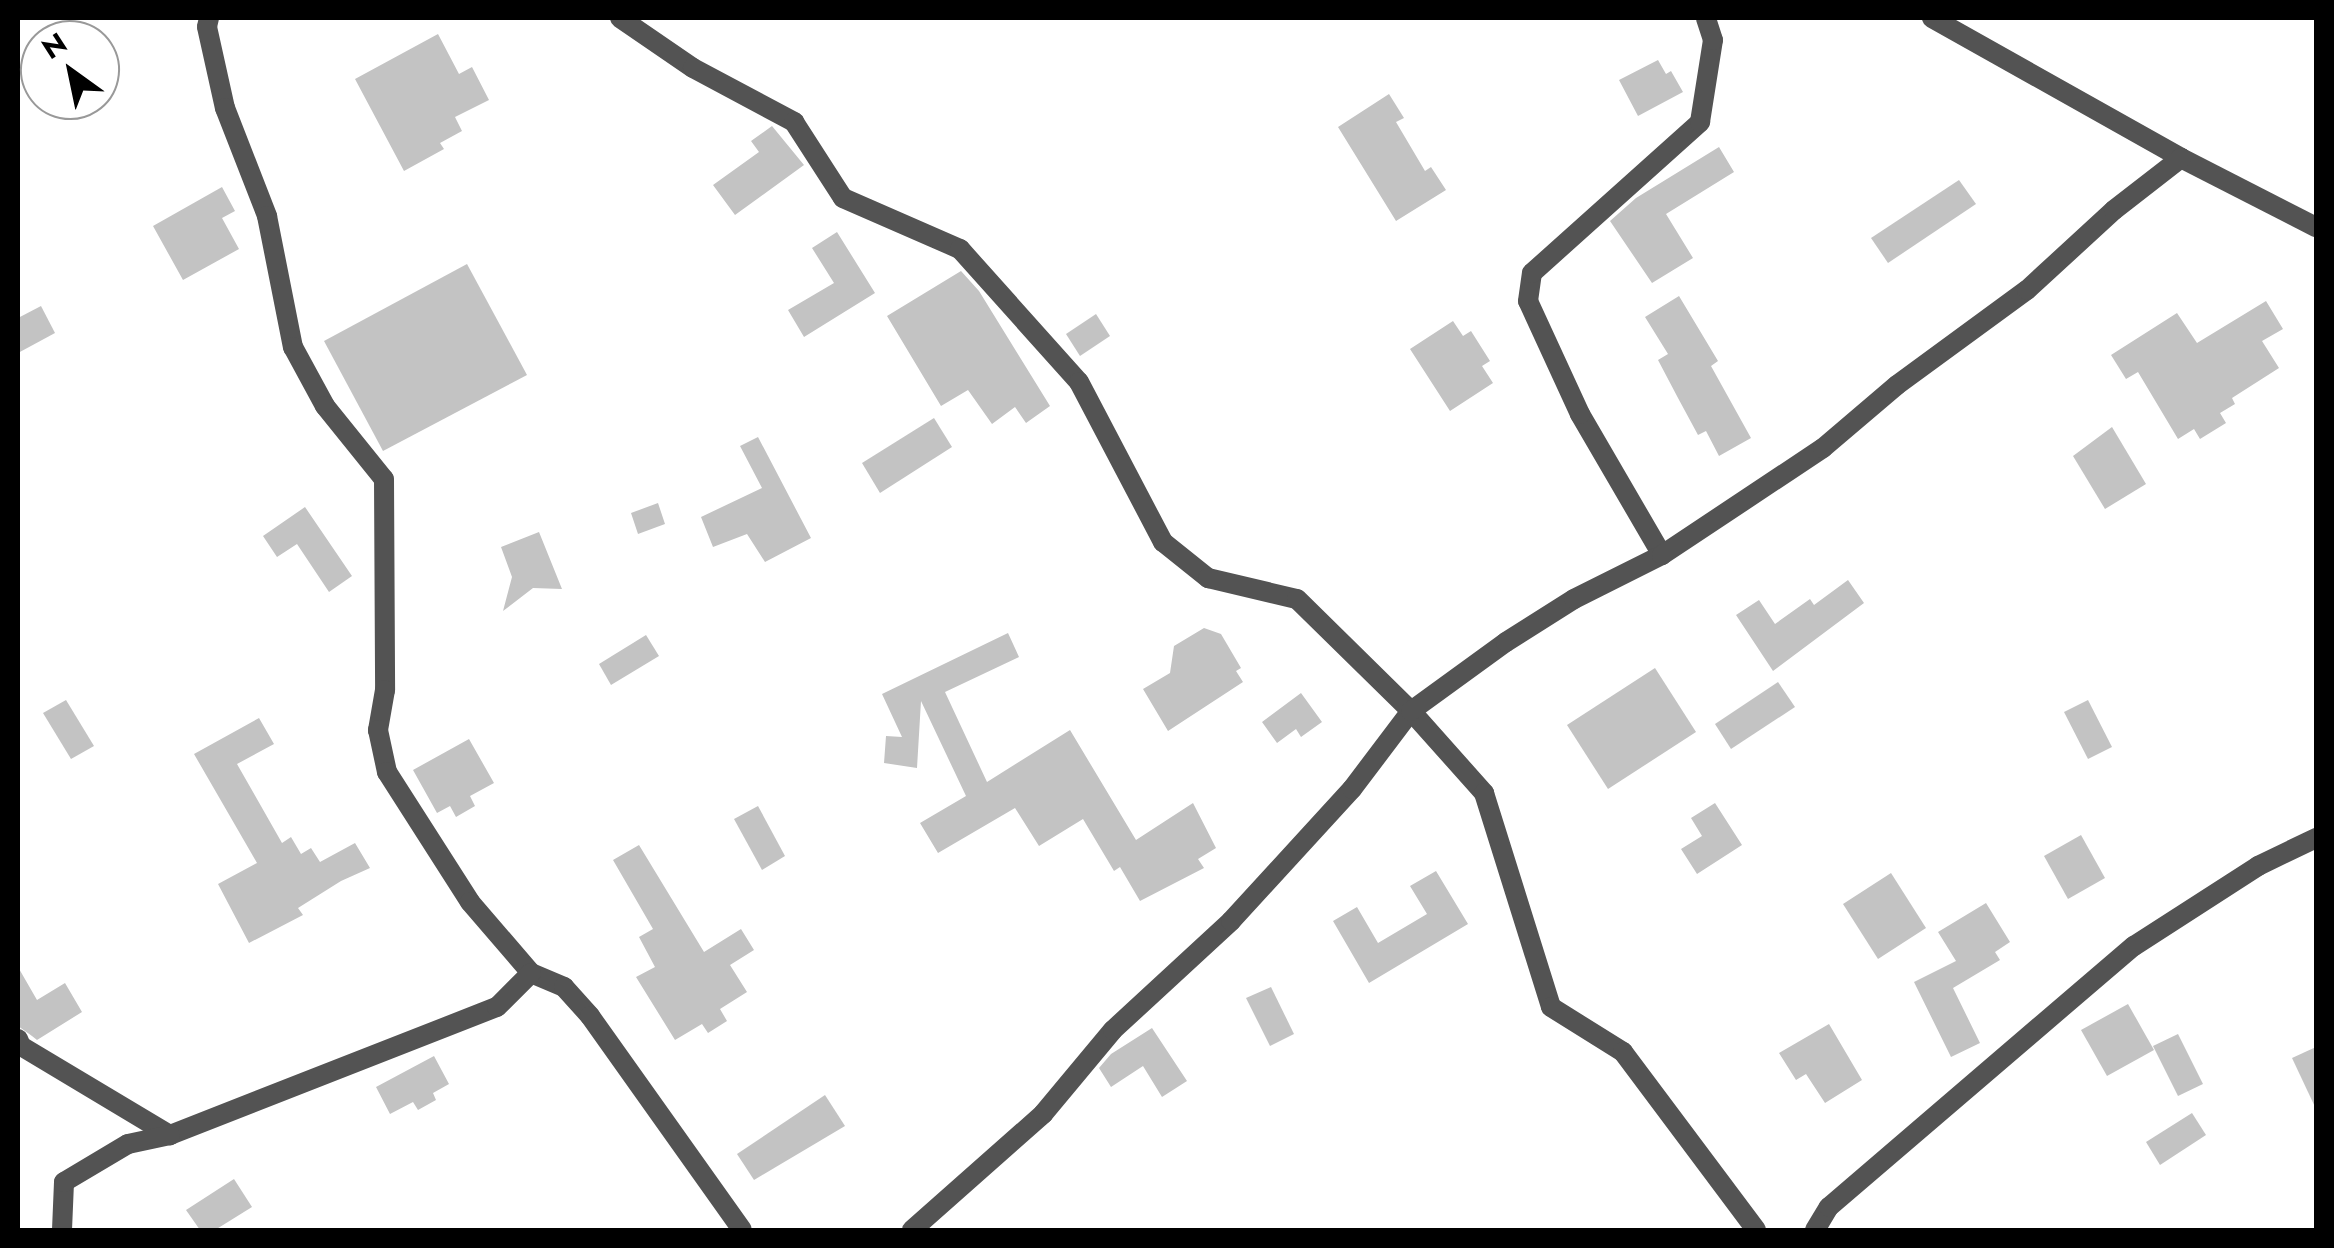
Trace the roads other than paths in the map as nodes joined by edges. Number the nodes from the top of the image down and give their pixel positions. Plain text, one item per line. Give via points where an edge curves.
1 (209, 18) edge
2 (620, 18) edge
3 (1706, 18) edge
4 (1932, 18) edge
5 (2180, 158) junction
6 (2316, 227) edge
7 (1662, 554) junction
8 (1411, 711) junction
9 (2316, 838) edge
10 (531, 973) junction
11 (18, 1039) edge
12 (170, 1136) junction
13 (62, 1230) edge
14 (742, 1230) edge
15 (912, 1230) edge
16 (1756, 1230) edge
17 (1815, 1230) edge

1 - 10 street via 225,108 267,216 293,347 325,406 384,479 384,690 378,730 387,772 470,902
2 - 8 street via 693,68 794,122 843,198 960,249 1079,382 1163,542 1208,578 1297,599
3 - 7 street via 1713,40 1700,122 1532,272 1528,301 1580,414
4 - 5 street
5 - 6 street
5 - 7 street via 2027,290 1897,384 1823,448
7 - 8 street via 1574,600
8 - 15 street via 1352,789 1231,921 1112,1030 1043,1114
8 - 16 street via 1484,794 1552,1007 1623,1052
9 - 17 street via 2258,866 2134,946 1829,1207
10 - 12 street via 497,1007
10 - 14 street via 564,987 590,1016
11 - 12 street
12 - 13 street via 128,1144 64,1182

